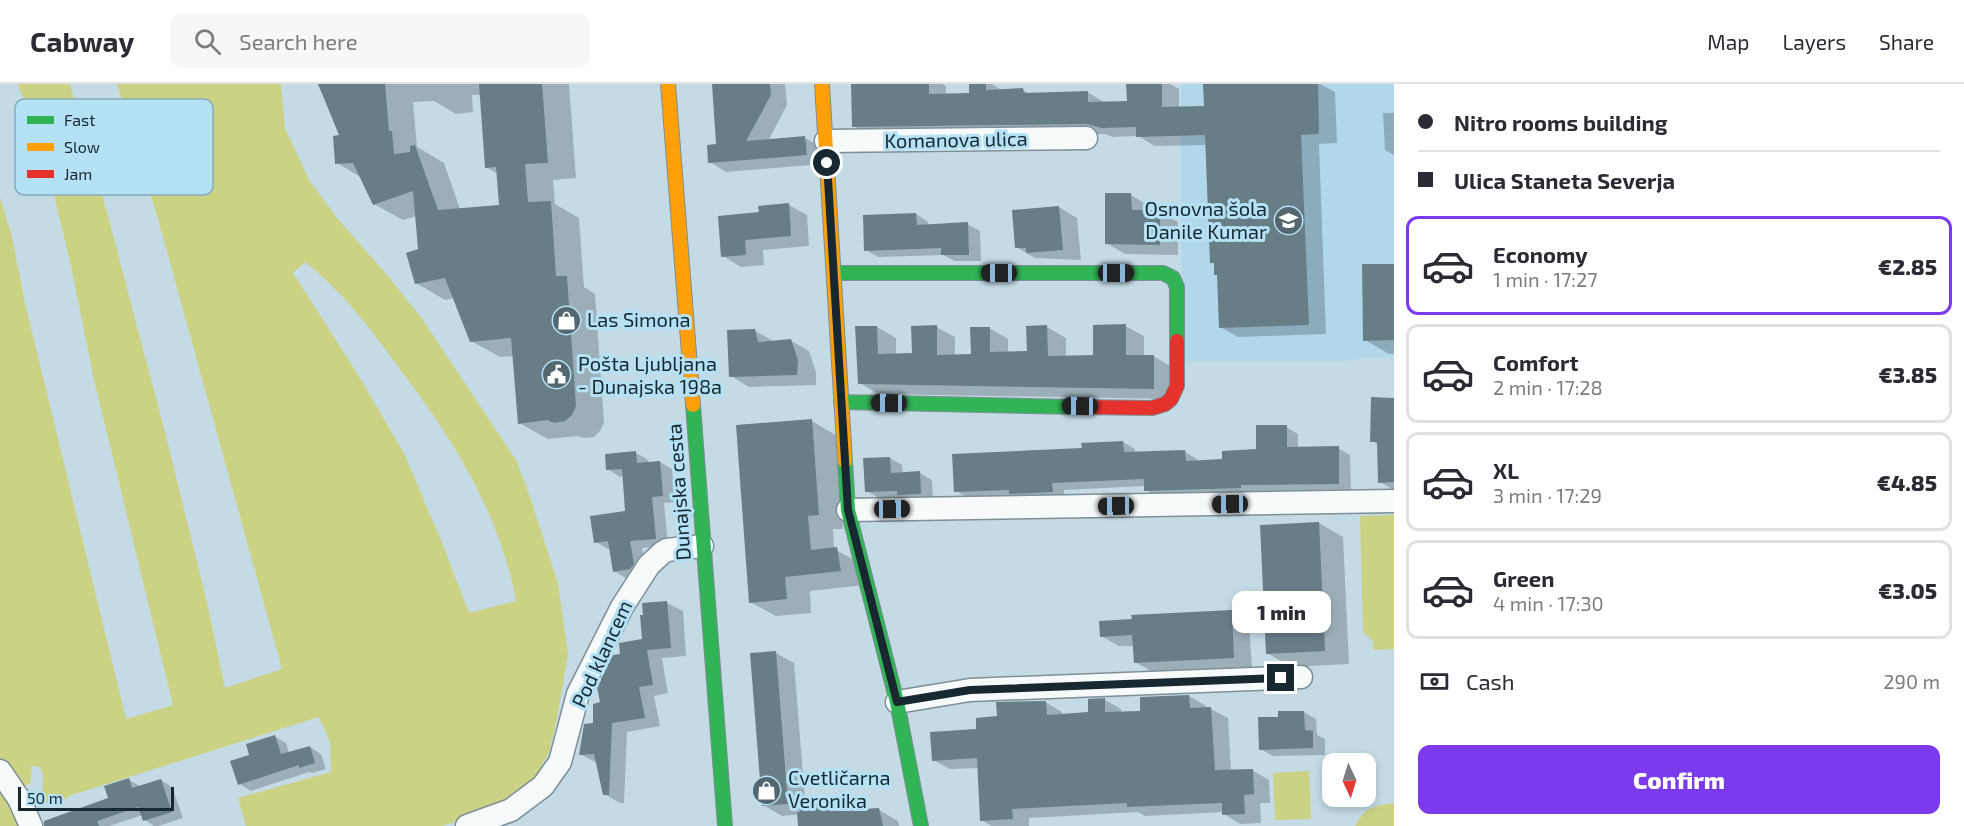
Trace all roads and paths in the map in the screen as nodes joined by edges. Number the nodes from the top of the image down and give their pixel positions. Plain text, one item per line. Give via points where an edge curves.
1 (668, 84) edge
2 (822, 84) edge
3 (1086, 138) dead end
4 (826, 141) junction
5 (834, 273) junction
6 (841, 402) junction
7 (1394, 501) edge
8 (848, 510) junction
9 (702, 546) junction
10 (1301, 677) dead end
11 (897, 702) junction
12 (0, 771) edge
13 (31, 826) edge
14 (466, 826) edge
15 (725, 826) edge
16 (921, 826) edge

1 - 9 street, Dunajska cesta
2 - 4 street
3 - 4 street, Komanova ulica
4 - 5 street
5 - 6 street
5 - 6 street via 1163,273 1173,278 1177,287 1177,387 1173,399 1164,406
6 - 8 street
7 - 8 street
8 - 11 street
9 - 14 street, Pod klancem via 667,550 649,565 622,607 578,694 560,762 543,786 511,810
9 - 15 street, Dunajska cesta
10 - 11 street via 970,690
11 - 16 street
12 - 13 street

